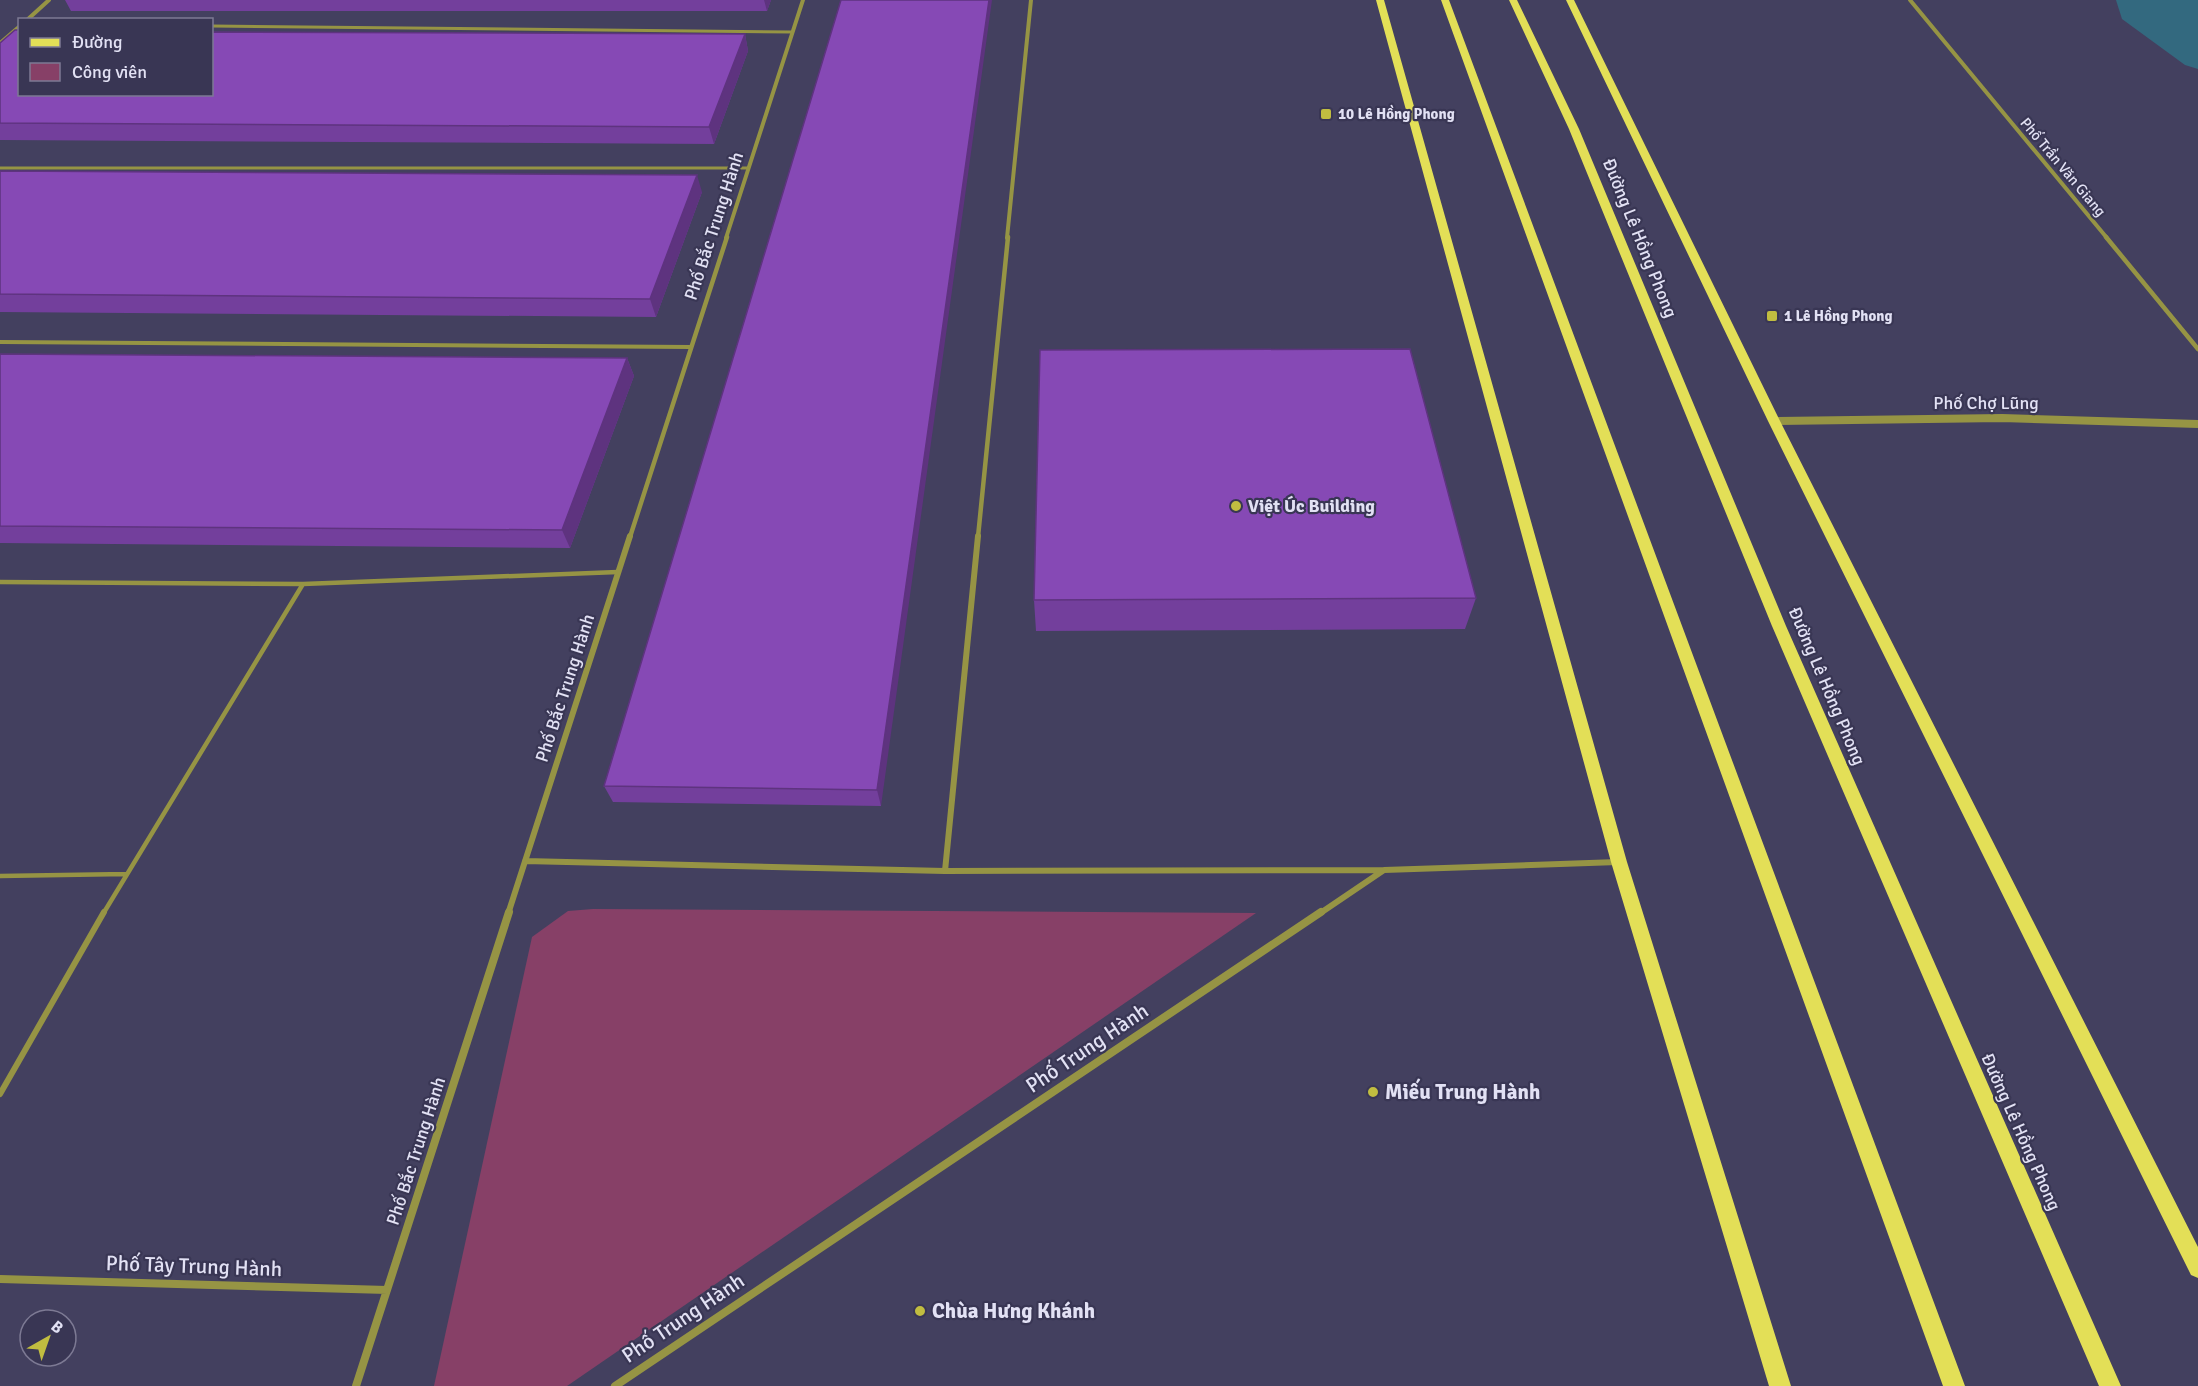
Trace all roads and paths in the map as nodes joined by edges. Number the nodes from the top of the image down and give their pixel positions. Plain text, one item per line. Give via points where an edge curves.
1 (49, 0) edge
2 (803, 0) edge
3 (1031, 0) edge
4 (1380, 0) edge
5 (1445, 0) edge
6 (1513, 0) edge
7 (1570, 0) edge
8 (1910, 0) edge
9 (29, 18) edge
10 (213, 26) edge
11 (18, 28) edge
12 (792, 32) junction
13 (0, 43) edge
14 (0, 168) edge
15 (748, 168) junction
16 (0, 342) edge
17 (691, 347) junction
18 (2198, 349) edge
19 (1774, 421) junction
20 (2198, 424) edge
21 (618, 572) junction
22 (0, 582) edge
23 (303, 584) junction
24 (525, 861) junction
25 (1619, 862) junction
26 (1384, 870) junction
27 (945, 871) junction
28 (126, 874) junction
29 (0, 876) edge
30 (0, 1094) edge
31 (2198, 1268) edge
32 (0, 1279) edge
33 (387, 1290) junction
34 (356, 1386) edge
35 (615, 1386) edge
36 (1780, 1386) edge
37 (1954, 1386) edge
38 (2110, 1386) edge

1 - 9 street
2 - 12 street, Phố Bắc Trung Hành
3 - 27 street
4 - 25 main road
5 - 37 main road
6 - 38 main road, Đường Lê Hồng Phong via 1574,129 1779,626
7 - 19 main road, Đường Lê Hồng Phong
8 - 18 street, Phố Trần Văn Giang
10 - 12 lane
11 - 13 street
12 - 15 street, Phố Bắc Trung Hành
14 - 15 lane
15 - 17 street, Phố Bắc Trung Hành
16 - 17 lane
17 - 21 street, Phố Bắc Trung Hành
19 - 20 street, Phố Chợ Lũng via 2002,418
19 - 31 main road, Đường Lê Hồng Phong
21 - 23 lane
21 - 24 street, Phố Bắc Trung Hành
22 - 23 lane
23 - 28 lane
24 - 27 street
24 - 33 street, Phố Bắc Trung Hành
25 - 26 street
25 - 36 main road
26 - 27 street
26 - 35 street, Phố Trung Hành
28 - 29 lane
28 - 30 lane
32 - 33 street, Phố Tây Trung Hành
33 - 34 street, Phố Bắc Trung Hành

